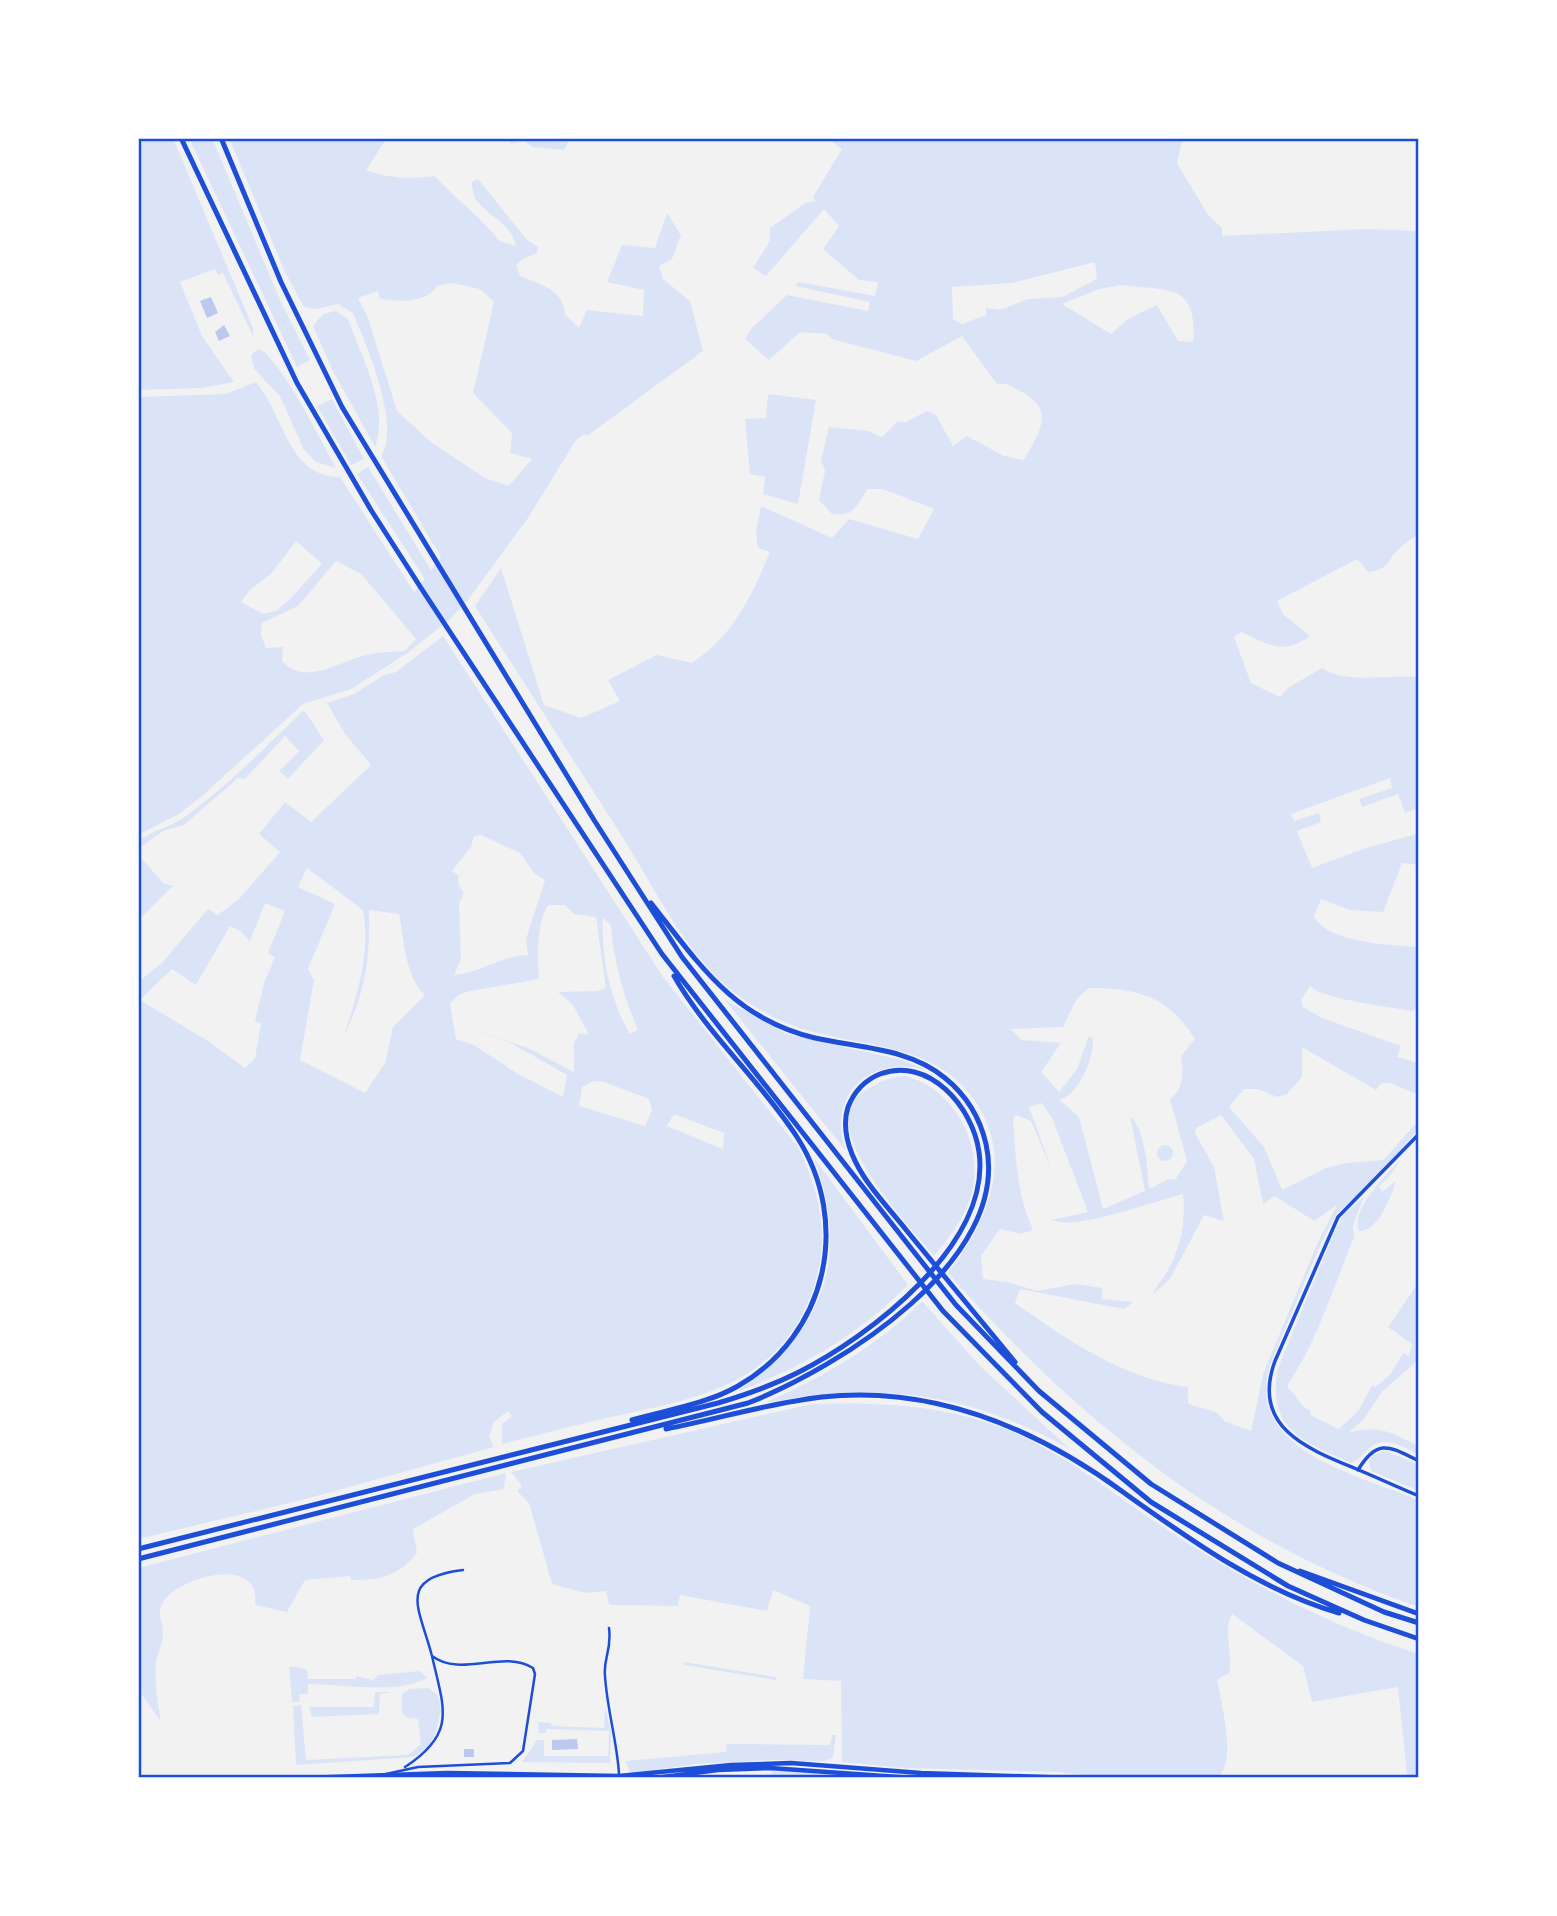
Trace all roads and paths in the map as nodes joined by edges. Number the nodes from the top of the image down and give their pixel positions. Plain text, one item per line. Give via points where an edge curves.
1 (181, 138) edge
2 (221, 138) edge
3 (632, 879) junction
4 (662, 954) junction
5 (1419, 1134) edge
6 (1039, 1391) junction
7 (575, 1437) junction
8 (580, 1445) junction
9 (1419, 1461) edge
10 (1359, 1470) junction
11 (1419, 1496) edge
12 (138, 1549) edge
13 (138, 1559) edge
14 (1278, 1563) junction
15 (463, 1570) dead end
16 (1419, 1614) edge
17 (1364, 1620) junction
18 (1419, 1623) edge
19 (609, 1628) dead end
20 (1419, 1639) edge
21 (432, 1656) junction
22 (401, 1770) junction
23 (447, 1775) edge
24 (386, 1776) edge
25 (514, 1776) edge
26 (619, 1777) edge
27 (303, 1778) edge
28 (655, 1778) edge
29 (913, 1778) edge
30 (1073, 1778) edge

1 - 4 highway via 318,423
2 - 3 highway via 281,282 342,407
3 - 6 highway via 682,957 956,1305
3 - 8 highway via 706,974 744,1007 802,1034 915,1060 943,1075 960,1092 981,1127 989,1175 978,1215 954,1255 910,1305 845,1356 775,1393 697,1418
4 - 7 highway via 691,1005 796,1136 809,1159 827,1222 824,1268 799,1329 757,1374 714,1397
4 - 17 highway via 934,1302 1009,1382 1096,1459 1193,1531 1288,1586
5 - 10 street via 1338,1217 1271,1377 1274,1409 1286,1433 1311,1451
6 - 7 highway via 881,1200 853,1157 845,1127 848,1106 859,1089 884,1073 910,1071 932,1079 952,1096 971,1124 979,1151 978,1184 969,1215 948,1248 904,1297 848,1343 777,1382 718,1403
6 - 14 highway via 1151,1484
7 - 12 highway
8 - 13 highway
8 - 17 highway via 824,1397 886,1397 942,1404 1009,1424 1044,1441 1254,1576 1306,1604
9 - 10 street via 1382,1447 1369,1453
10 - 11 street
14 - 16 highway
14 - 18 highway via 1384,1612
15 - 21 street via 440,1573 417,1591 417,1608
17 - 20 highway
19 - 26 street via 612,1647 605,1678
21 - 22 street via 444,1704 441,1731 434,1745
21 - 22 street via 448,1663 517,1662 533,1668 523,1751 510,1763
22 - 24 street
23 - 24 main road
23 - 25 main road
24 - 27 main road
25 - 26 main road
26 - 30 main road via 792,1763
28 - 29 main road via 770,1768

